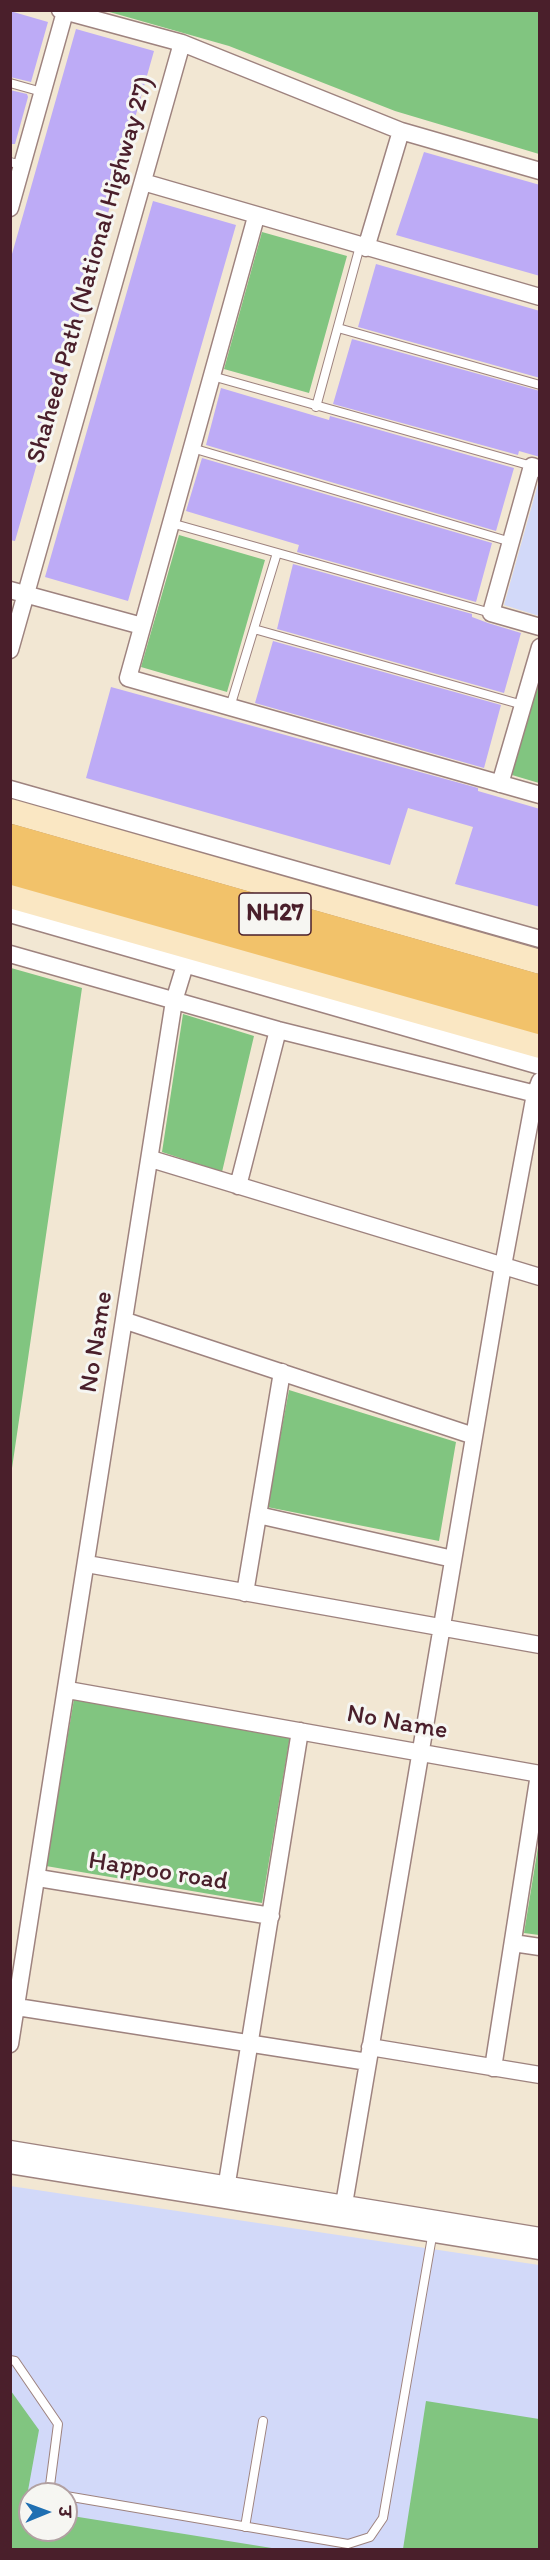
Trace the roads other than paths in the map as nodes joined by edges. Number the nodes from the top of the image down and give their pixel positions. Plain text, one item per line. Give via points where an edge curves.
1 (62, 11) edge
2 (182, 42) junction
3 (10, 83) edge
4 (42, 92) junction
5 (401, 131) junction
6 (16, 163) edge
7 (540, 171) edge
8 (143, 182) junction
9 (10, 208) edge
10 (256, 217) junction
11 (363, 247) junction
12 (540, 297) edge
13 (338, 328) junction
14 (212, 376) junction
15 (540, 385) edge
16 (316, 407) junction
17 (192, 448) junction
18 (536, 467) edge
19 (171, 523) junction
20 (511, 542) junction
21 (276, 553) junction
22 (18, 592) edge
23 (490, 613) junction
24 (142, 626) junction
25 (540, 627) edge
26 (254, 629) junction
27 (540, 647) edge
28 (10, 650) edge
29 (523, 705) junction
30 (230, 707) junction
31 (500, 784) junction
32 (10, 789) edge
33 (540, 795) edge
34 (10, 811) edge
35 (10, 839) edge
36 (10, 870) edge
37 (10, 896) edge
38 (10, 914) edge
39 (540, 939) edge
40 (10, 954) edge
41 (540, 962) edge
42 (185, 965) junction
43 (540, 990) edge
44 (174, 1001) junction
45 (540, 1019) edge
46 (278, 1030) junction
47 (540, 1046) edge
48 (540, 1066) edge
49 (538, 1090) edge
50 (150, 1159) junction
51 (238, 1186) junction
52 (503, 1266) junction
53 (540, 1276) edge
54 (126, 1322) junction
55 (282, 1372) junction
56 (474, 1436) junction
57 (258, 1515) junction
58 (453, 1559) junction
59 (87, 1564) junction
60 (245, 1593) junction
61 (441, 1629) junction
62 (540, 1644) edge
63 (68, 1690) junction
64 (300, 1731) junction
65 (420, 1753) junction
66 (539, 1774) edge
67 (38, 1878) junction
68 (271, 1916) junction
69 (513, 1942) junction
70 (540, 1947) edge
71 (17, 2007) junction
72 (10, 2044) edge
73 (250, 2044) junction
74 (369, 2055) junction
75 (493, 2068) junction
76 (540, 2075) edge
77 (10, 2149) edge
78 (10, 2165) edge
79 (226, 2192) junction
80 (344, 2204) junction
81 (434, 2226) junction
82 (540, 2236) edge
83 (540, 2251) edge
84 (10, 2360) edge
85 (263, 2421) dead end
86 (50, 2482) edge
87 (78, 2498) edge
88 (245, 2527) junction

1 - 2 street
1 - 4 street
2 - 5 street
2 - 8 street, Shaheed Path (National Highway 27)
3 - 4 lane
4 - 6 street
5 - 7 street
5 - 11 street
6 - 9 street
8 - 10 street
8 - 22 street, Shaheed Path (National Highway 27)
10 - 11 street
10 - 14 street
11 - 12 street
11 - 13 lane
13 - 15 lane
13 - 16 lane
14 - 16 lane
14 - 17 street
16 - 18 lane
17 - 19 street
17 - 20 lane
18 - 20 street
19 - 21 lane
19 - 24 street
20 - 23 street
21 - 23 lane
21 - 26 lane
22 - 24 street
22 - 28 street, Shaheed Path (National Highway 27)
23 - 25 street
24 - 30 street via 128,678
26 - 29 lane
26 - 30 lane
27 - 29 street
29 - 31 street
30 - 31 street
31 - 33 street
32 - 39 street
34 - 41 street
35 - 43 highway, NH27
36 - 45 highway, NH27
37 - 47 street
38 - 42 street
40 - 44 street
42 - 44 street, No Name
42 - 48 street
44 - 46 street
44 - 50 street, No Name
46 - 49 street
46 - 51 street
49 - 52 street
50 - 51 street
50 - 54 street, No Name
51 - 52 street
52 - 53 street
52 - 56 street
54 - 55 street
54 - 59 street, No Name
55 - 56 street
55 - 57 street
56 - 58 street
57 - 58 street
57 - 60 street
58 - 61 street
59 - 60 street
59 - 63 street, No Name
60 - 61 street
61 - 62 street
61 - 65 street
63 - 64 street, No Name
63 - 67 street, No Name
64 - 65 street, No Name
64 - 68 street
65 - 66 street, No Name
65 - 74 street
66 - 69 street
67 - 68 street, Happoo road
67 - 71 street, No Name
68 - 73 street
69 - 70 street
69 - 75 street
71 - 72 street, No Name
71 - 73 street
73 - 74 street
73 - 79 street
74 - 75 street
74 - 80 street
75 - 76 street
77 - 79 street
78 - 79 street
79 - 80 street
79 - 81 street
80 - 81 street
81 - 82 street
81 - 83 street
81 - 88 lane via 382,2518 370,2537 348,2544
84 - 86 lane via 15,2361 58,2424
85 - 88 lane
87 - 88 lane

